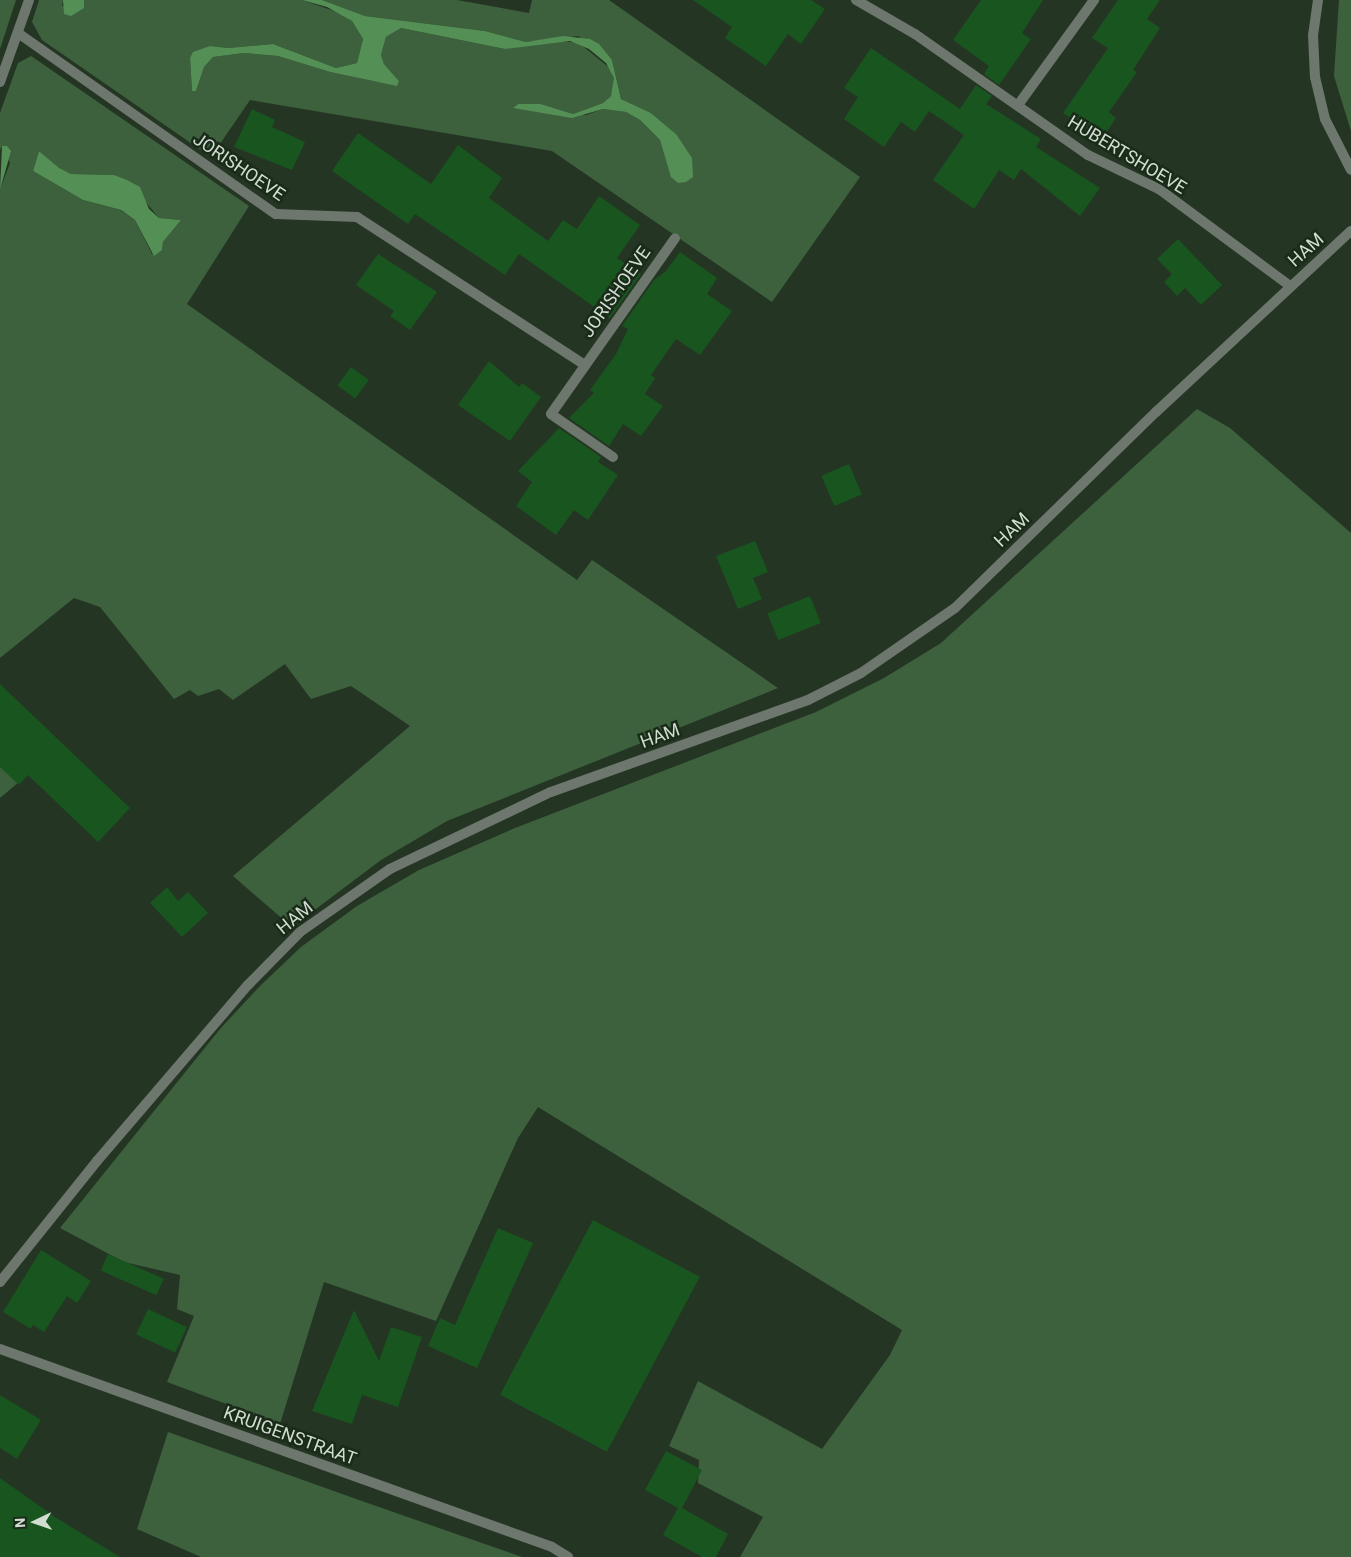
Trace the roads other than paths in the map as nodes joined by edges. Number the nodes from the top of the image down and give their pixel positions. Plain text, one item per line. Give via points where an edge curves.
1 (29, 0) edge
2 (856, 0) edge
3 (1094, 0) edge
4 (1318, 0) edge
5 (18, 33) junction
6 (0, 82) edge
7 (1018, 105) junction
8 (1351, 170) edge
9 (1351, 231) edge
10 (675, 238) dead end
11 (1290, 286) junction
12 (584, 365) junction
13 (613, 457) dead end
14 (0, 1282) edge
15 (0, 1349) edge
16 (568, 1557) edge

1 - 5 street
2 - 7 street, HUBERTSHOEVE via 914,34
3 - 7 street
4 - 8 street via 1313,35 1315,77 1325,119
5 - 6 street
5 - 12 street, JORISHOEVE via 276,214 357,217
7 - 11 street, HUBERTSHOEVE via 1088,155 1159,189
9 - 11 street, HAM
10 - 12 street, JORISHOEVE
11 - 14 street, HAM via 955,608 861,674 808,700 551,792 390,869 300,932 248,984 97,1161
12 - 13 street, JORISHOEVE via 551,414
15 - 16 street, KRUIGENSTRAAT via 552,1548

